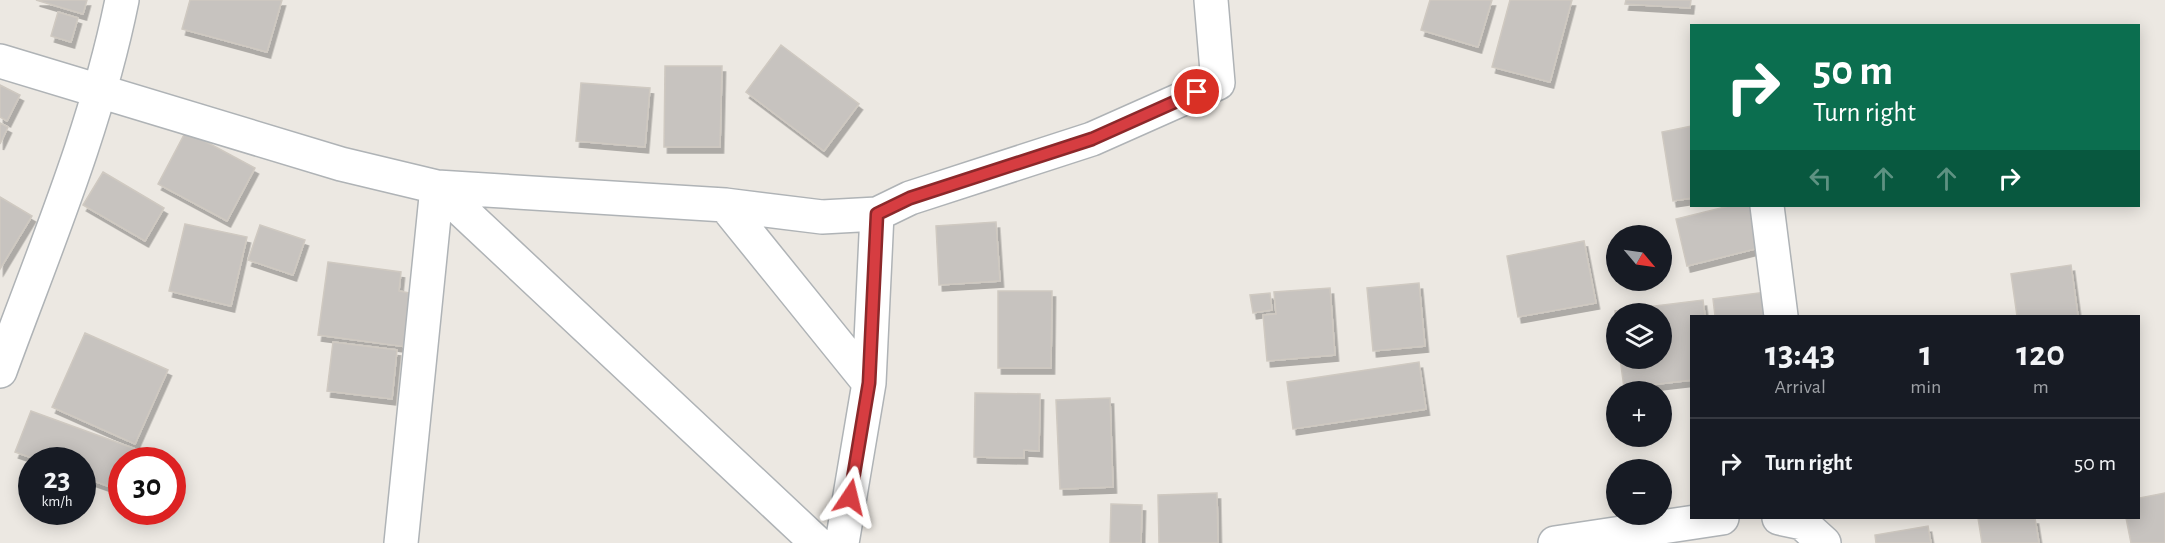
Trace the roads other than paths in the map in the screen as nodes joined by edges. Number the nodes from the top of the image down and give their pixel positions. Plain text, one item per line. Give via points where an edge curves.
1 (122, 0) edge
2 (1211, 0) edge
3 (0, 61) edge
4 (99, 91) junction
5 (437, 187) junction
6 (725, 205) junction
7 (1767, 207) edge
8 (877, 214) junction
9 (1781, 315) edge
10 (0, 371) edge
11 (869, 383) junction
12 (1716, 519) edge
13 (401, 543) edge
14 (818, 543) edge
15 (842, 543) edge
16 (1562, 543) edge

1 - 4 street
2 - 8 street via 1218,83 1092,139 910,198
3 - 4 street
4 - 5 street via 341,164
4 - 10 street via 74,177
5 - 6 street
5 - 13 street
5 - 14 street
6 - 8 street via 822,217
6 - 11 street
7 - 9 street
8 - 11 street
11 - 15 street
12 - 16 street

